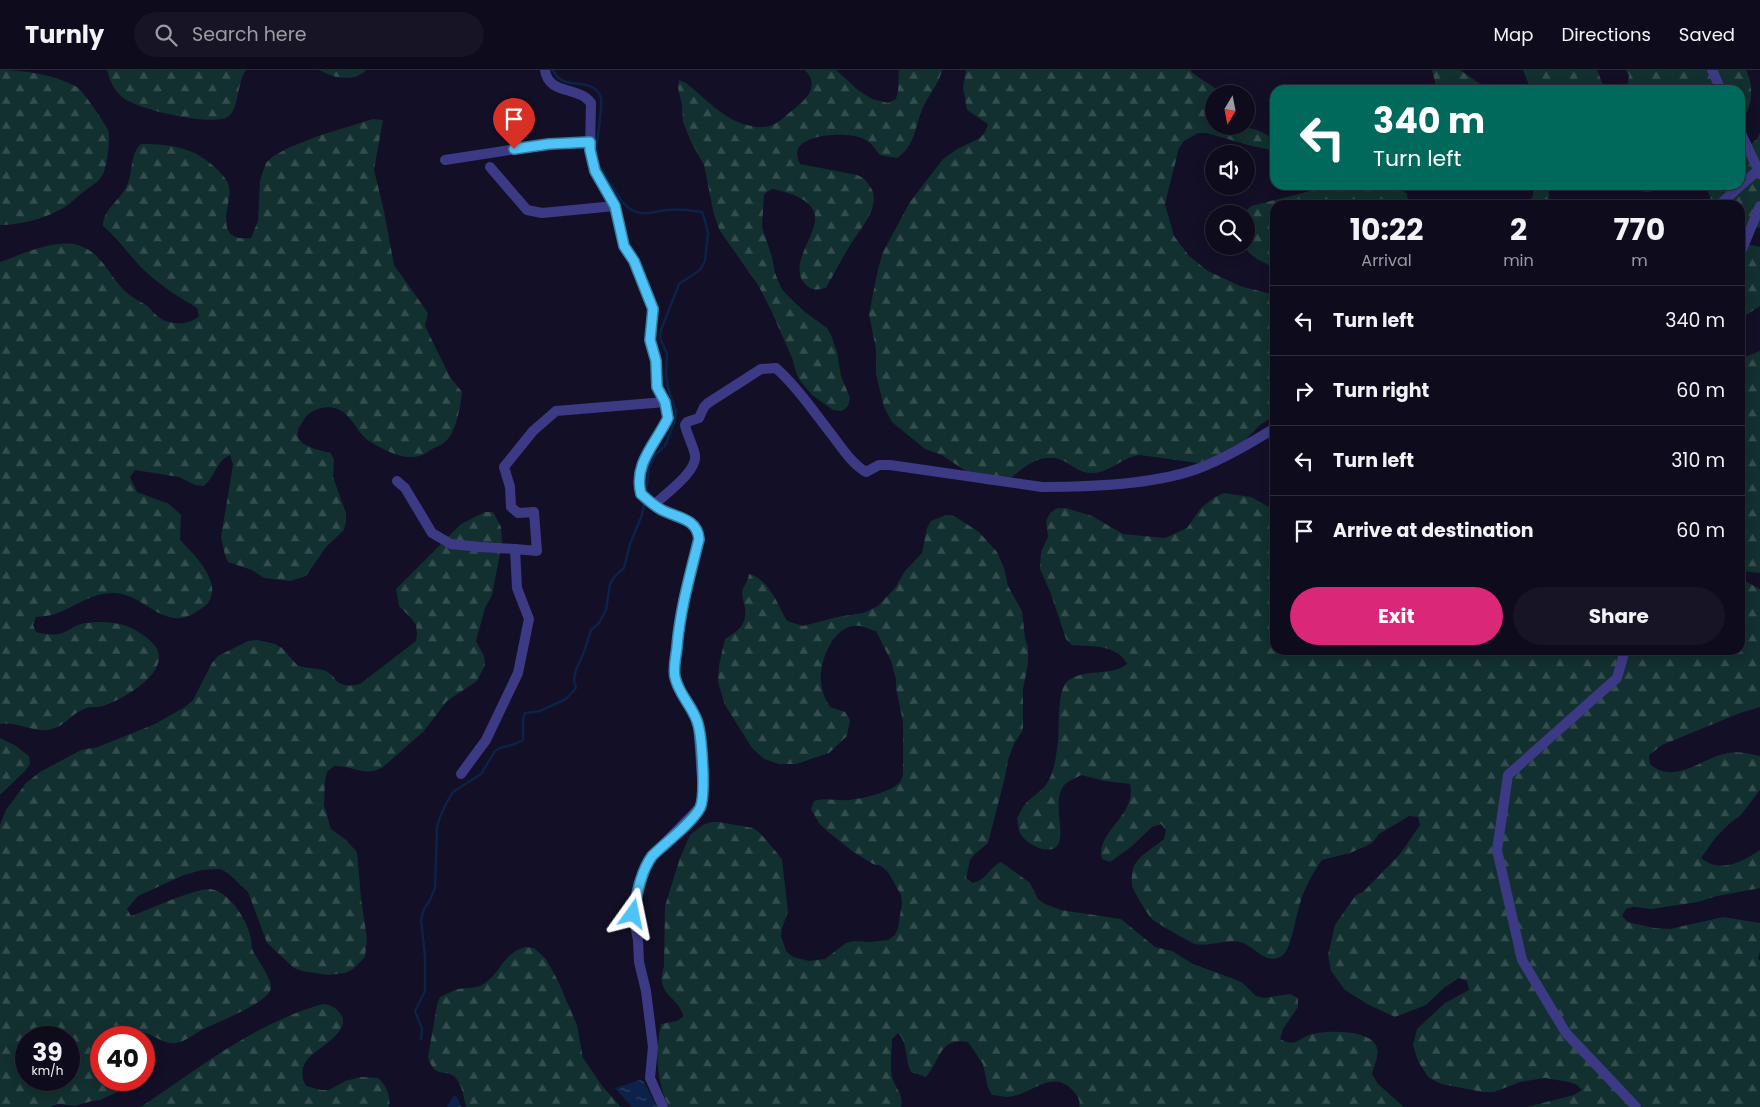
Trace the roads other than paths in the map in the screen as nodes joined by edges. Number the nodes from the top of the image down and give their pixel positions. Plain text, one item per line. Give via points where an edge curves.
1 (545, 70) edge
2 (1712, 70) edge
3 (1719, 85) edge
4 (590, 142) junction
5 (1745, 142) edge
6 (445, 160) dead end
7 (490, 167) dead end
8 (1759, 172) edge
9 (1745, 184) edge
10 (1737, 190) edge
11 (1725, 200) edge
12 (615, 206) junction
13 (1760, 206) edge
14 (1745, 242) edge
15 (665, 402) junction
16 (1270, 431) edge
17 (397, 481) dead end
18 (652, 504) junction
19 (515, 549) junction
20 (1624, 655) edge
21 (461, 774) dead end
22 (663, 1107) edge
23 (1636, 1107) edge

1 - 4 street via 550,83 582,94 591,103
2 - 3 street
4 - 6 street via 549,144
4 - 12 street via 595,171
5 - 8 street
7 - 12 street via 526,210 542,214
8 - 9 street
10 - 11 street
12 - 15 street via 624,246 634,261 653,309 650,340 656,361 657,387
13 - 14 street
15 - 18 street via 668,418 645,456 639,479 641,494
15 - 19 street via 556,410 533,431 504,467 511,507 518,513 534,512 537,550
16 - 18 street via 1199,468 1146,481 1042,487 890,464 879,465 866,472 844,451 792,382 776,368 761,369 708,403 699,418 687,422 685,425 695,464
17 - 19 street via 405,488 432,533 451,544
18 - 22 street via 689,520 699,539 678,631 674,676 698,722 703,794 700,807 647,864 633,914 653,1047 650,1078
19 - 21 street via 517,588 529,619 518,673 486,740
20 - 23 street via 1617,678 1508,775 1497,850 1522,960 1566,1033

